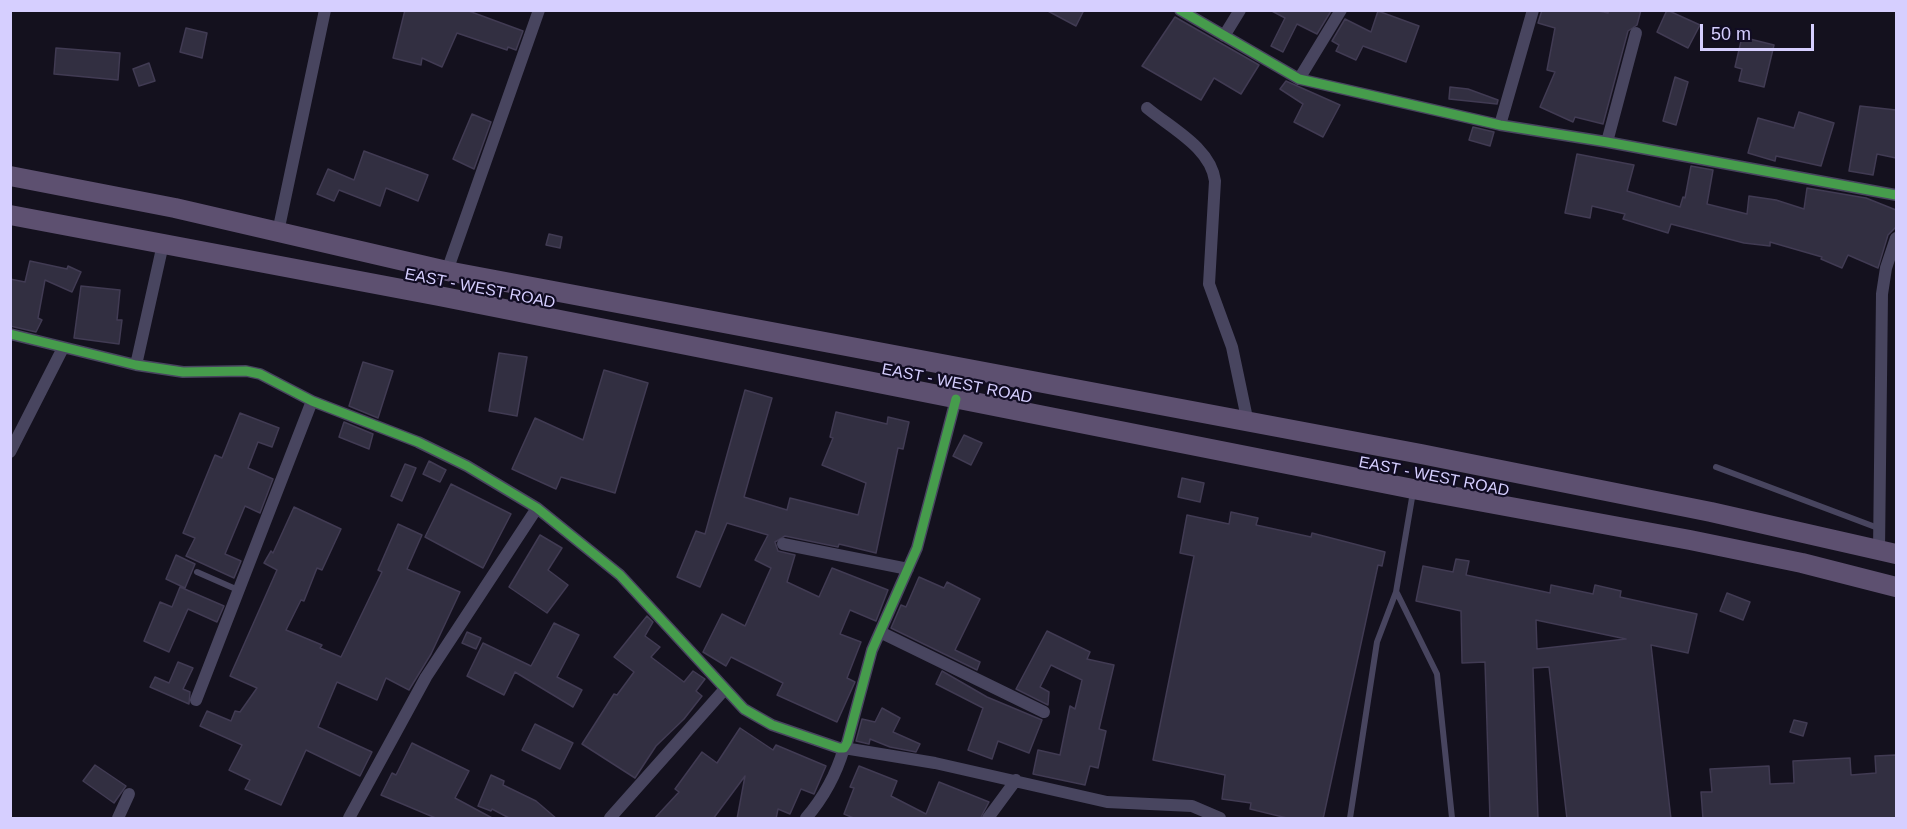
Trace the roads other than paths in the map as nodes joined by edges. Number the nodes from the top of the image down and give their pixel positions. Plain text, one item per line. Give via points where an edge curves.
1 (325, 10) edge
2 (539, 10) edge
3 (1180, 10) edge
4 (1240, 10) edge
5 (1341, 10) edge
6 (1533, 10) edge
7 (1635, 33) dead end
8 (1224, 36) junction
9 (1299, 79) junction
10 (1147, 108) dead end
11 (1500, 125) junction
12 (1607, 141) junction
13 (10, 176) edge
14 (1896, 195) edge
15 (10, 215) edge
16 (278, 232) junction
17 (1896, 238) edge
18 (163, 244) junction
19 (447, 271) junction
20 (10, 334) edge
21 (63, 348) junction
22 (136, 365) junction
23 (956, 399) junction
24 (312, 401) junction
25 (1248, 423) junction
26 (10, 452) edge
27 (1716, 467) dead end
28 (1413, 489) junction
29 (537, 508) junction
30 (1878, 528) junction
31 (783, 544) dead end
32 (1888, 552) edge
33 (908, 569) junction
34 (197, 572) dead end
35 (1896, 587) edge
36 (238, 590) junction
37 (1396, 592) junction
38 (880, 632) junction
39 (724, 690) junction
40 (196, 700) dead end
41 (1044, 712) dead end
42 (844, 747) junction
43 (1016, 780) junction
44 (129, 794) dead end
45 (1179, 806) junction
46 (118, 819) edge
47 (349, 819) edge
48 (610, 819) edge
49 (806, 819) edge
50 (988, 819) edge
51 (1171, 819) edge
52 (1220, 819) edge
53 (1350, 819) edge
54 (1452, 819) edge

1 - 16 street
2 - 19 street
3 - 8 street
4 - 8 street
5 - 9 street
6 - 11 street
7 - 12 street
8 - 9 street
9 - 11 street
10 - 25 street via 1206,156 1214,168 1209,284 1232,347
11 - 12 street
12 - 14 street
13 - 16 main road, EAST - WEST ROAD
15 - 18 main road, EAST - WEST ROAD
16 - 19 main road, EAST - WEST ROAD
17 - 30 street via 1882,294
18 - 22 street
18 - 23 main road, EAST - WEST ROAD
19 - 25 main road, EAST - WEST ROAD
20 - 21 street
21 - 22 street
21 - 26 street
22 - 24 street via 183,372 246,371 260,374
23 - 28 main road, EAST - WEST ROAD
23 - 33 street
24 - 29 street via 418,442
24 - 36 street
25 - 32 main road, EAST - WEST ROAD via 1711,512
27 - 30 lane
28 - 35 main road, EAST - WEST ROAD via 1713,544
28 - 37 lane
29 - 39 street via 620,575
29 - 47 street via 426,677
30 - 32 street
31 - 33 street
33 - 38 street
34 - 36 lane
36 - 40 street
37 - 53 lane via 1377,642
37 - 54 lane via 1437,674
38 - 41 street
38 - 42 street
39 - 42 street via 744,709 772,726
39 - 48 street
42 - 43 street
42 - 49 street via 826,793
43 - 45 street via 1107,802
43 - 50 street
44 - 46 street
45 - 51 street
45 - 52 street via 1201,808

